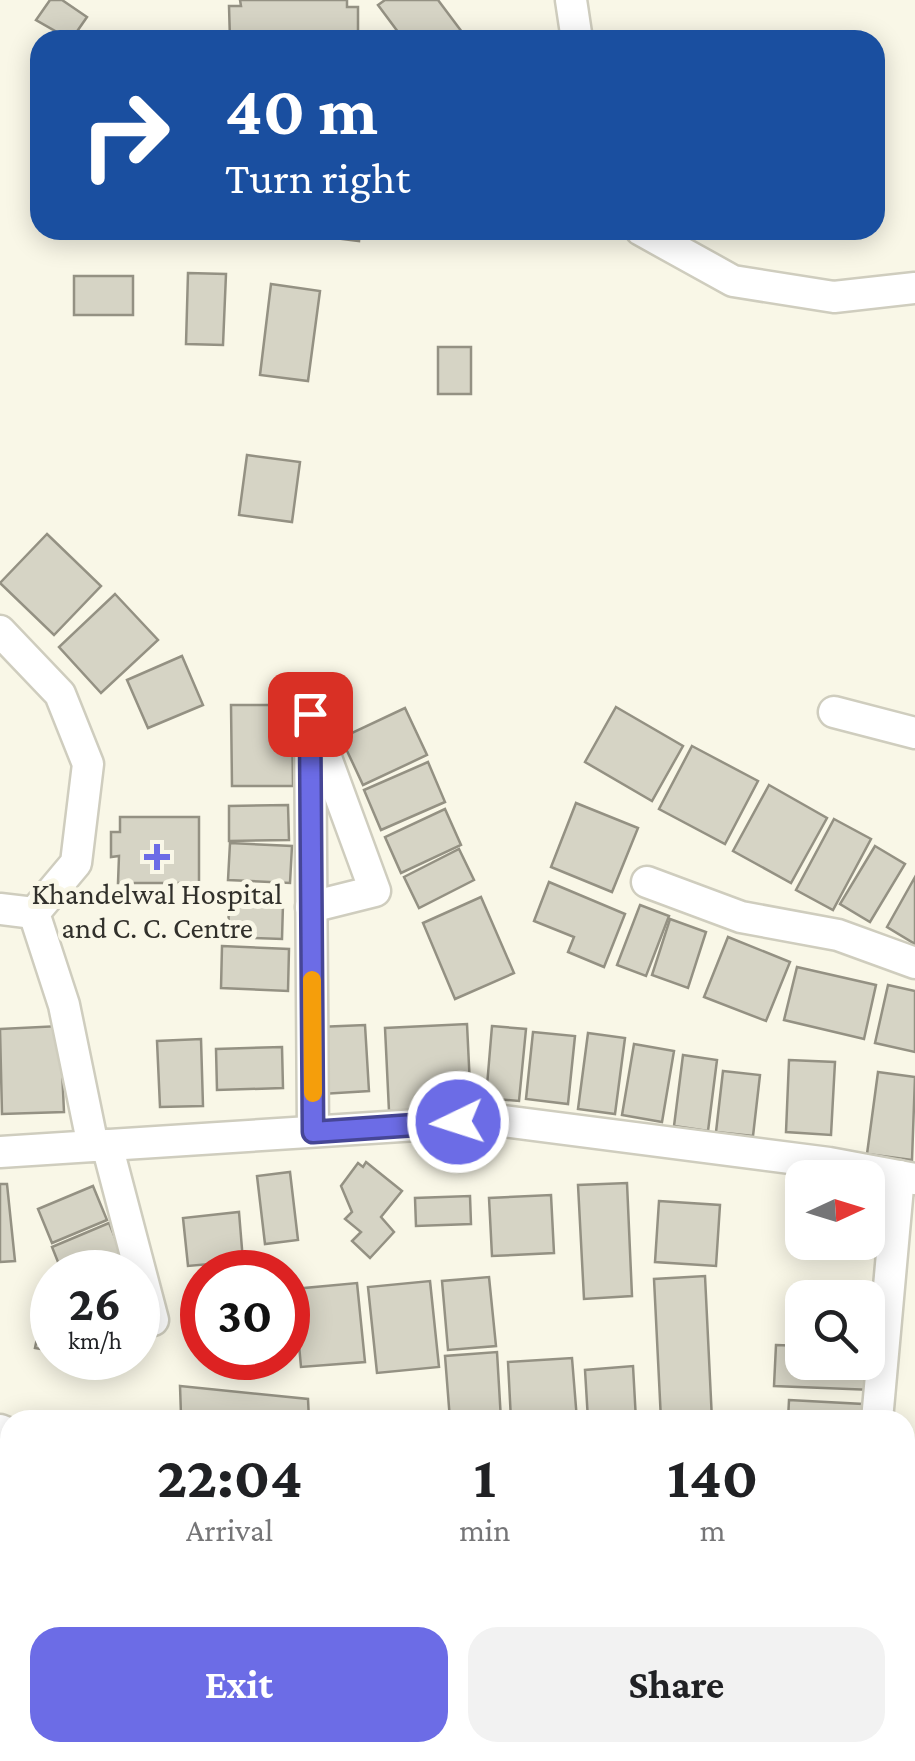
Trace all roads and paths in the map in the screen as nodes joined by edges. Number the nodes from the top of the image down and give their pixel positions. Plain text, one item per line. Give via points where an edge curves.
1 (570, 0) edge
2 (575, 30) edge
3 (659, 240) edge
4 (915, 288) edge
5 (0, 630) edge
6 (834, 712) dead end
7 (915, 733) edge
8 (648, 882) dead end
9 (311, 907) junction
10 (0, 909) edge
11 (34, 913) junction
12 (915, 963) edge
13 (313, 1132) junction
14 (100, 1145) junction
15 (0, 1152) edge
16 (907, 1177) edge
17 (132, 1250) edge
18 (879, 1410) edge

1 - 2 street
3 - 4 street via 733,281 834,297
5 - 11 street via 60,694 88,764 76,863
6 - 7 street
8 - 12 street via 741,916 838,935
9 - 9 street via 311,849 310,714 375,891
9 - 13 street
10 - 11 street
11 - 14 street
13 - 14 street
13 - 16 street via 495,1120
14 - 15 street
14 - 17 street
16 - 18 street

